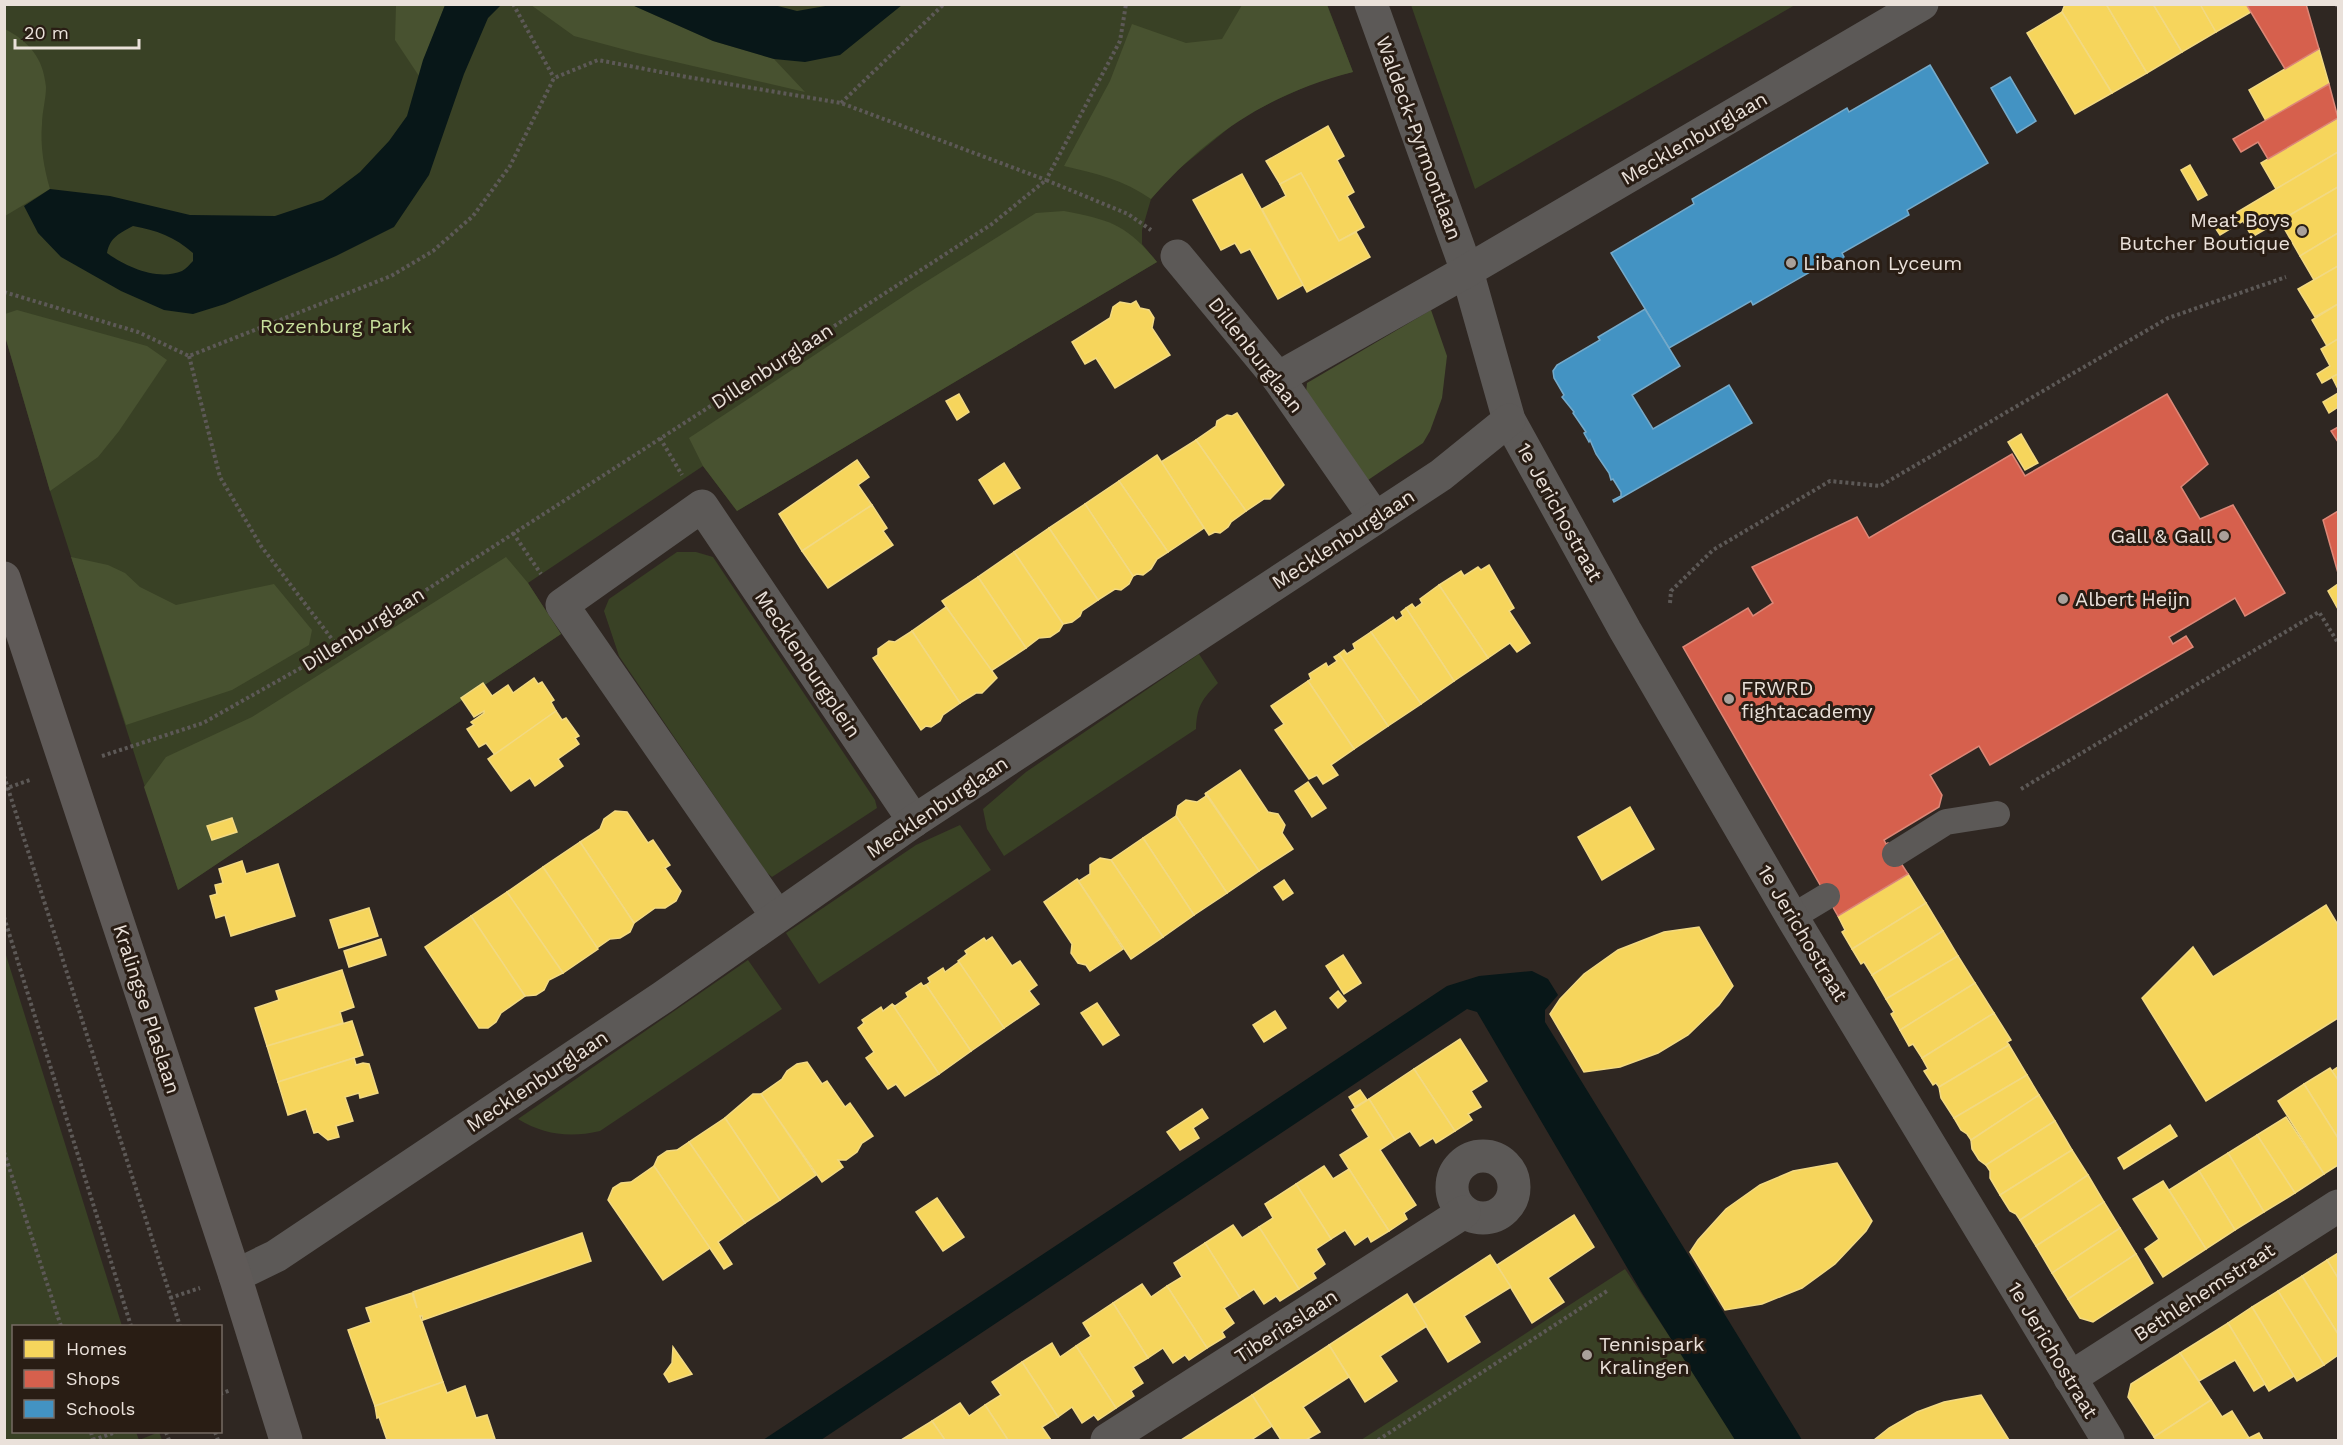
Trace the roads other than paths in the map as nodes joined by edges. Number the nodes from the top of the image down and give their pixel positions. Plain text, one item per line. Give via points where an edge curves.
1 (1371, 4) edge
2 (1922, 4) edge
3 (1177, 256) road end
4 (1467, 271) junction
5 (1278, 378) junction
6 (1509, 420) junction
7 (1375, 518) junction
8 (4, 578) edge
9 (2005, 805) road end
10 (914, 821) junction
11 (1895, 854) dead end
12 (1827, 896) dead end
13 (777, 916) junction
14 (1792, 917) junction
15 (2338, 1206) edge
16 (1464, 1212) dead end
17 (235, 1276) junction
18 (2070, 1378) junction
19 (286, 1440) edge
20 (1107, 1440) edge
21 (2108, 1440) edge

1 - 4 street, Waldeck-Pyrmontlaan
2 - 4 street, Mecklenburglaan
3 - 5 street, Dillenburglaan
4 - 5 street, Mecklenburglaan
4 - 6 street
5 - 7 street, Dillenburglaan
6 - 7 street, Mecklenburglaan via 1441,475
6 - 14 street, 1e Jerichostraat via 1625,630
7 - 10 street, Mecklenburglaan
8 - 17 main road, Kralingse Plaslaan
9 - 11 lane via 1946,822
10 - 13 street, Mecklenburglaan
10 - 13 street, Mecklenburgplein via 702,506 562,605
12 - 14 lane
13 - 17 street, Mecklenburglaan via 663,997 276,1256
14 - 18 street, 1e Jerichostraat
15 - 18 street, Bethlehemstraat
16 - 20 street, Tiberiaslaan
17 - 19 main road, Kralingse Plaslaan
18 - 21 street, 1e Jerichostraat

